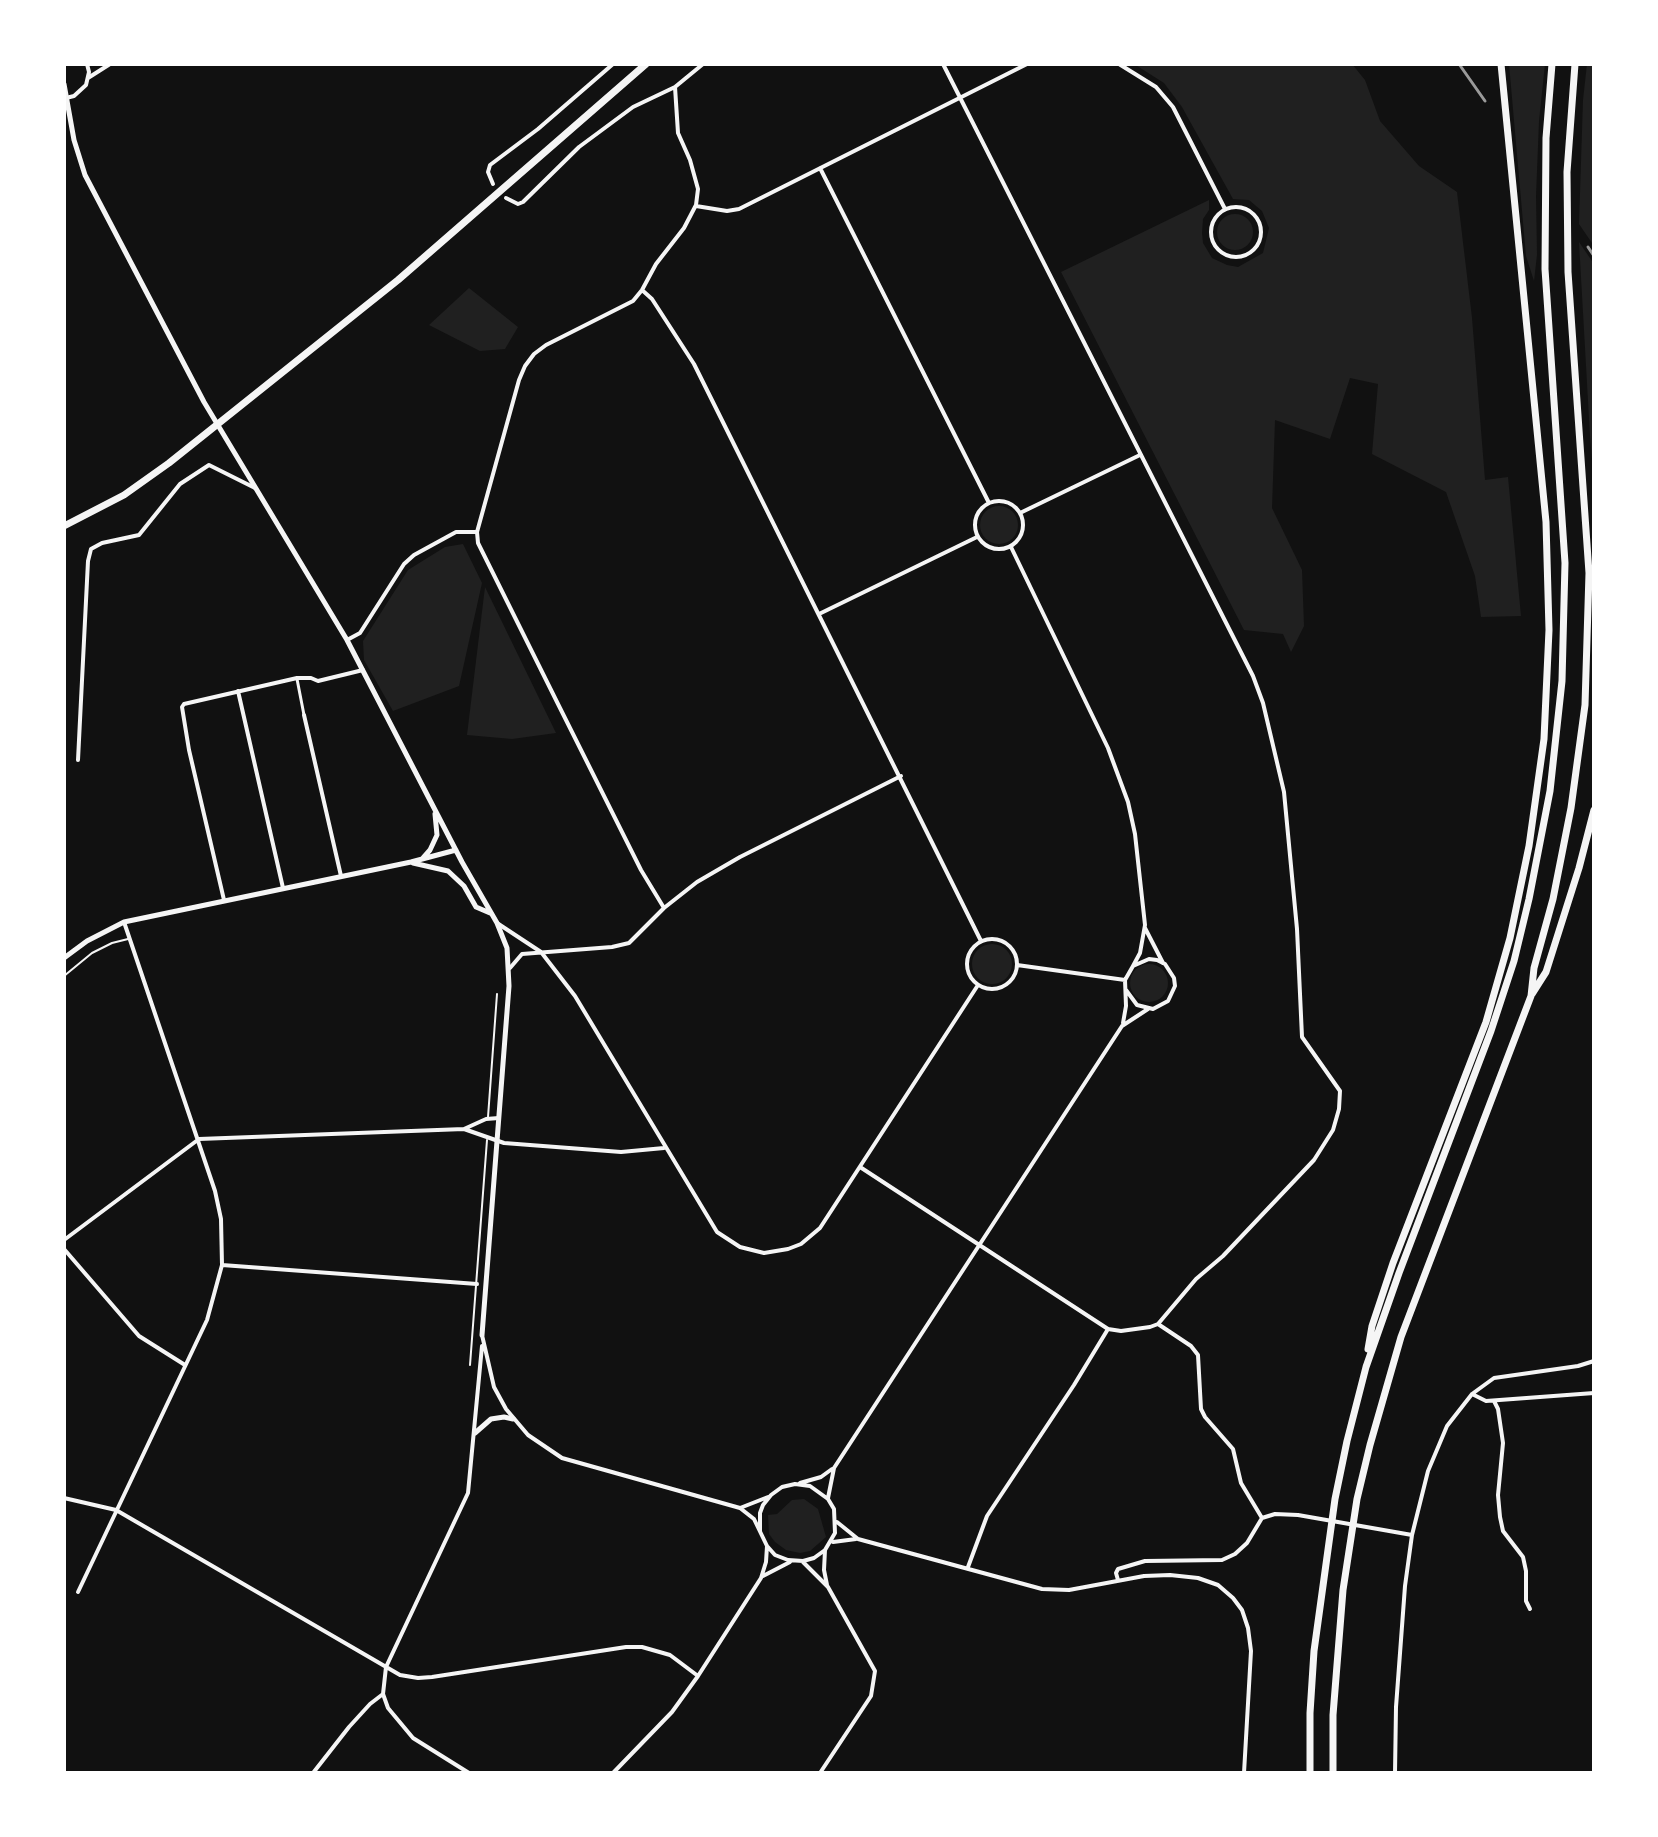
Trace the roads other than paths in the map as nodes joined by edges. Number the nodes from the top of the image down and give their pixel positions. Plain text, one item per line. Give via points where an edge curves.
1 (87, 64) edge
2 (110, 64) edge
3 (613, 64) edge
4 (646, 64) edge
5 (703, 64) edge
6 (943, 64) edge
7 (1027, 64) edge
8 (1119, 64) edge
9 (1501, 64) edge
10 (1552, 64) edge
11 (1575, 64) edge
12 (88, 78) junction
13 (64, 84) edge
14 (675, 87) junction
15 (961, 97) junction
16 (65, 98) edge
17 (820, 168) junction
18 (493, 184) dead end
19 (506, 198) dead end
20 (696, 205) junction
21 (1225, 209) junction
22 (642, 290) junction
23 (1140, 455) junction
24 (255, 488) junction
25 (989, 503) junction
26 (1020, 513) junction
27 (64, 526) edge
28 (477, 532) junction
29 (977, 537) junction
30 (1011, 547) junction
31 (819, 614) junction
32 (347, 640) junction
33 (364, 670) junction
34 (297, 678) junction
35 (238, 691) junction
36 (304, 715) joint
37 (78, 760) dead end
38 (901, 776) junction
39 (434, 809) junction
40 (1594, 810) edge
41 (456, 850) junction
42 (423, 858) junction
43 (411, 862) junction
44 (341, 876) junction
45 (283, 888) junction
46 (224, 900) junction
47 (664, 908) junction
48 (491, 914) junction
49 (124, 922) junction
50 (497, 923) junction
51 (1145, 925) junction
52 (130, 938) junction
53 (981, 941) junction
54 (541, 952) junction
55 (64, 958) edge
56 (1163, 963) junction
57 (1017, 965) junction
58 (1133, 966) junction
59 (510, 968) junction
60 (64, 976) edge
61 (1125, 980) junction
62 (978, 985) junction
63 (1126, 990) junction
64 (497, 994) dead end
65 (1531, 996) junction
66 (1148, 1009) junction
67 (1122, 1026) junction
68 (500, 1118) junction
69 (488, 1119) junction
70 (464, 1129) junction
71 (199, 1139) junction
72 (487, 1139) junction
73 (498, 1142) junction
74 (665, 1147) junction
75 (860, 1167) junction
76 (64, 1240) edge
77 (980, 1244) junction
78 (64, 1249) edge
79 (222, 1265) junction
80 (477, 1284) junction
81 (1158, 1324) junction
82 (1108, 1329) junction
83 (482, 1335) junction
84 (1594, 1361) edge
85 (185, 1365) junction
86 (470, 1365) dead end
87 (1366, 1367) junction
88 (1594, 1393) edge
89 (1472, 1394) junction
90 (1494, 1401) junction
91 (513, 1419) junction
92 (475, 1433) junction
93 (834, 1468) junction
94 (795, 1484) junction
95 (771, 1495) junction
96 (64, 1498) edge
97 (828, 1499) junction
98 (740, 1508) junction
99 (116, 1510) junction
100 (1262, 1518) junction
101 (837, 1522) junction
102 (760, 1531) junction
103 (1412, 1535) junction
104 (858, 1539) junction
105 (831, 1543) junction
106 (767, 1546) junction
107 (825, 1550) junction
108 (793, 1561) junction
109 (803, 1561) junction
110 (968, 1568) junction
111 (761, 1578) junction
112 (1118, 1580) junction
113 (828, 1587) junction
114 (78, 1592) dead end
115 (1530, 1609) dead end
116 (386, 1667) junction
117 (698, 1676) junction
118 (383, 1694) junction
119 (313, 1773) edge
120 (469, 1773) edge
121 (613, 1773) edge
122 (820, 1773) edge
123 (1244, 1773) edge
124 (1310, 1773) edge
125 (1333, 1773) edge
126 (1395, 1773) edge

1 - 12 street
2 - 12 street
3 - 18 street via 490,165
4 - 27 highway via 398,280 169,463 124,495
5 - 14 street
6 - 15 street
7 - 15 street
8 - 21 street via 1156,87 1173,107
9 - 87 highway via 1546,522 1544,739 1510,938 1474,1058 1376,1313
10 - 87 highway via 1545,269 1565,563 1562,681 1550,791 1526,912 1491,1031
11 - 65 highway via 1567,172 1568,272 1589,573 1585,705 1571,808
12 - 16 street via 81,91
13 - 16 street
14 - 19 street via 621,115 523,202
14 - 20 street via 678,133 698,189
15 - 17 street
15 - 23 street
16 - 24 street via 85,175
17 - 20 street via 739,209
17 - 25 street
20 - 22 street
21 - 21 street via 1214,221 1214,244 1226,255 1249,253 1259,241 1260,224 1249,211
22 - 28 street via 633,301 546,345 525,366
22 - 31 street via 694,364
23 - 26 street
23 - 81 street via 1263,703 1284,792 1302,1037 1340,1091 1333,1130 1314,1160
24 - 32 street
24 - 37 street via 215,466 202,468 180,484 139,535 91,549
25 - 26 street via 1010,503
25 - 29 street via 975,521
26 - 30 street via 1021,536
28 - 32 street via 456,532 414,555 360,633
28 - 47 street via 478,543
29 - 30 street via 995,550
29 - 31 street
30 - 51 street via 1119,774 1135,834
31 - 38 street
32 - 33 street
33 - 34 street via 318,681
33 - 39 street
34 - 35 street
34 - 36 street
35 - 45 street
35 - 46 street via 184,704 181,711
36 - 44 street
38 - 47 street via 740,857
38 - 53 street
39 - 41 street
39 - 42 street via 437,835
40 - 65 highway via 1546,972
41 - 42 street
41 - 48 street
42 - 43 street
43 - 44 street
43 - 48 street via 448,871 476,907
44 - 45 street
45 - 46 street
46 - 49 street
47 - 54 street via 629,943
48 - 50 street
49 - 52 street
49 - 55 street
50 - 54 street
50 - 59 street
51 - 56 street
51 - 58 street
52 - 60 lane via 92,953
52 - 71 street
53 - 57 street via 1006,943
53 - 62 street via 968,958 969,973
54 - 59 street via 522,954
54 - 74 street via 575,996
56 - 58 street via 1149,959
56 - 66 street via 1174,978 1172,994 1161,1006
57 - 61 street
57 - 62 street via 1012,979 1000,987
58 - 61 street
59 - 68 street
61 - 63 street
62 - 75 street
63 - 66 street via 1137,1005
63 - 67 street
64 - 69 lane
65 - 125 highway via 1410,1309 1370,1445 1343,1590
66 - 67 street
67 - 77 street
68 - 69 street
68 - 73 street
69 - 70 street
70 - 71 street
70 - 72 street
71 - 76 street
71 - 79 street via 221,1219
72 - 73 street
72 - 80 lane
73 - 74 street via 621,1152
73 - 83 street
74 - 75 street via 717,1232 740,1247 764,1253 788,1249 810,1237
75 - 77 street
77 - 82 street
77 - 93 street
78 - 85 street via 139,1336
79 - 80 street
79 - 85 street via 207,1320
80 - 86 lane
81 - 82 street
81 - 100 street via 1198,1355 1201,1409 1233,1449 1241,1483
82 - 110 street via 987,1516
83 - 91 street via 494,1387
83 - 92 street
84 - 89 street via 1494,1378
85 - 99 street
87 - 124 highway via 1338,1485 1319,1604
88 - 90 street
89 - 90 street
89 - 103 street via 1447,1426 1428,1471
90 - 115 street via 1503,1443 1500,1517 1503,1531 1523,1557
91 - 92 street via 491,1419
91 - 98 street via 562,1458
92 - 116 street via 463,1507
93 - 94 street
93 - 97 street
94 - 95 street
94 - 97 street via 810,1486
95 - 98 street
95 - 102 street via 760,1513
96 - 99 street
97 - 101 street
98 - 102 street
99 - 114 street
99 - 116 street
100 - 103 street via 1298,1515
100 - 112 street via 1247,1543 1222,1560 1145,1561 1118,1569
101 - 104 street
101 - 105 street
102 - 106 street
103 - 126 street
104 - 105 street
104 - 110 street
105 - 107 street
106 - 108 street
106 - 111 street
107 - 109 street
107 - 113 street
108 - 109 street
108 - 111 street
109 - 113 street
110 - 112 street via 1042,1589 1069,1590
111 - 117 street
112 - 123 street via 1157,1575 1198,1578 1218,1585 1242,1610 1251,1651
113 - 122 street via 870,1659 875,1684
116 - 117 street via 408,1677 432,1677 642,1647 670,1655
116 - 118 street
117 - 121 street via 672,1712
118 - 119 street
118 - 120 street via 413,1738

